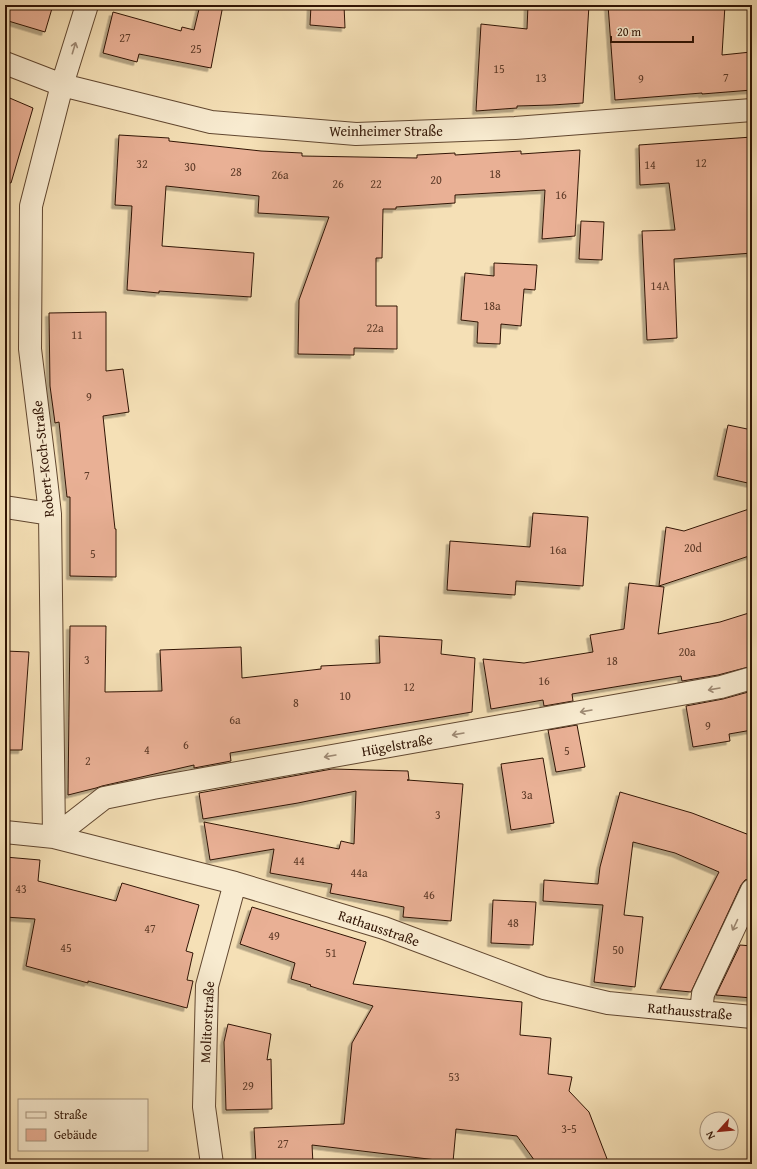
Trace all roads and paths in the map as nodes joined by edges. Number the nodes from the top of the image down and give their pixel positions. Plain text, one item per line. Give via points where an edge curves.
1 (87, 5) edge
2 (5, 63) edge
3 (62, 85) junction
4 (752, 110) edge
5 (5, 507) edge
6 (50, 514) junction
7 (752, 678) edge
8 (5, 832) edge
9 (54, 837) junction
10 (235, 882) junction
11 (752, 890) edge
12 (701, 1012) junction
13 (752, 1017) edge
14 (212, 1164) edge

3 -> 1 street, Robert-Koch-Straße
2 - 3 street, Weinheimer Straße
3 - 4 street, Weinheimer Straße via 211,122 356,134 515,128
3 - 6 street, Robert-Koch-Straße via 31,206 30,349
5 - 6 street
6 - 9 street, Robert-Koch-Straße
7 -> 9 street, Hügelstraße via 721,688 104,798
8 - 9 street, Rathausstraße
9 - 10 street, Rathausstraße
10 - 12 street, Rathausstraße via 384,928 544,988 608,1004
10 - 14 street, Molitorstraße via 207,986 204,1108
11 -> 12 street via 703,994
12 - 13 street, Rathausstraße

